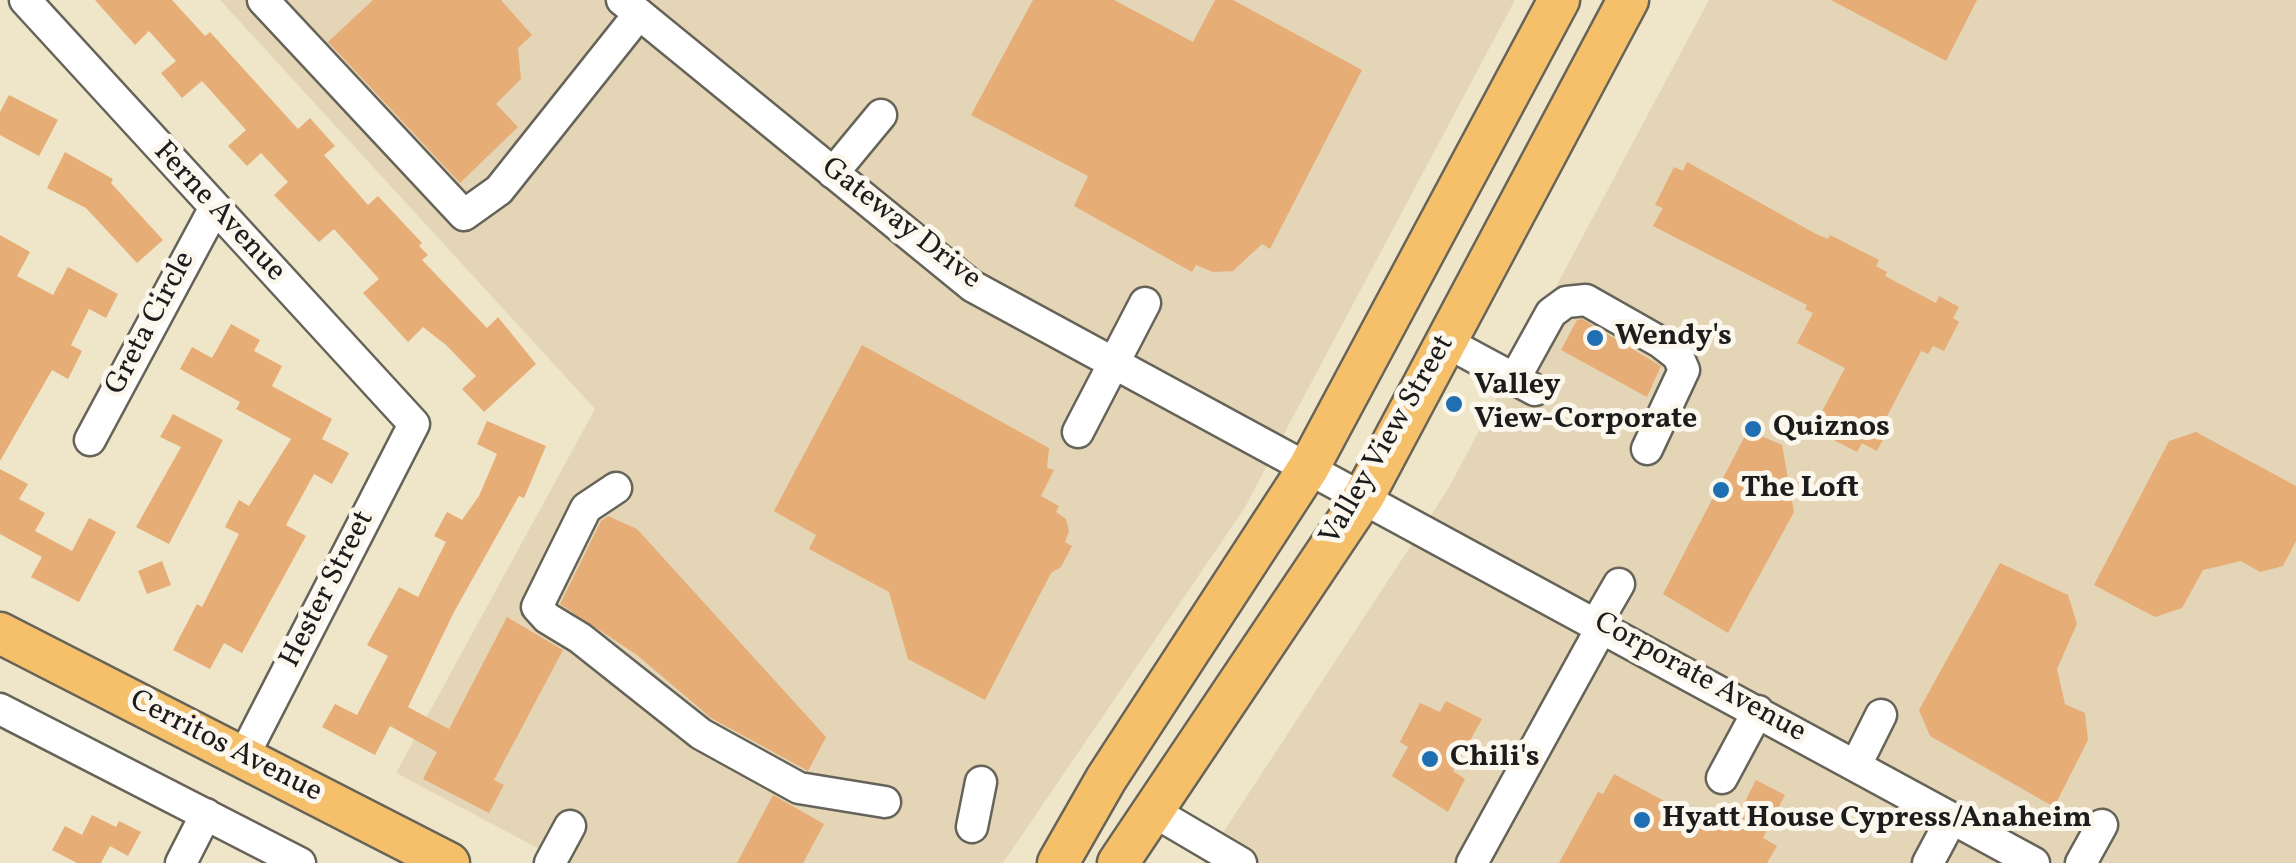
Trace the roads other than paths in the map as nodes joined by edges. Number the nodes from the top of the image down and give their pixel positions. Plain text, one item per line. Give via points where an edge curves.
1 (6, 0) edge
2 (25, 0) edge
3 (263, 0) edge
4 (1559, 0) edge
5 (1628, 0) edge
6 (631, 7) edge
7 (0, 12) edge
8 (881, 115) dead end
9 (834, 173) junction
10 (214, 209) junction
11 (1146, 303) dead end
12 (1446, 342) junction
13 (1116, 363) junction
14 (414, 424) joint
15 (1078, 432) dead end
16 (90, 440) dead end
17 (1646, 449) dead end
18 (1309, 467) junction
19 (616, 488) dead end
20 (1364, 496) junction
21 (1619, 584) dead end
22 (1600, 624) junction
23 (0, 634) edge
24 (0, 709) edge
25 (1758, 711) junction
26 (1881, 715) dead end
27 (244, 758) junction
28 (1856, 765) junction
29 (1722, 778) dead end
30 (981, 782) dead end
31 (886, 802) dead end
32 (1150, 810) junction
33 (206, 814) junction
34 (1952, 818) junction
35 (2102, 825) dead end
36 (570, 826) dead end
37 (972, 826) dead end
38 (181, 863) edge
39 (300, 863) edge
40 (449, 863) edge
41 (550, 863) edge
42 (1058, 863) edge
43 (1118, 863) edge
44 (1242, 863) edge
45 (1472, 863) edge
46 (1928, 863) edge
47 (2034, 863) edge
48 (2080, 863) edge

1 - 7 street
2 - 10 street, Ferne Avenue
3 - 6 street via 464,215 499,190
4 - 18 main road, Valley View Street
5 - 12 main road, Valley View Street
6 - 9 street, Gateway Drive
8 - 9 street
9 - 13 street, Gateway Drive via 972,286
10 - 14 street, Ferne Avenue
10 - 16 street, Greta Circle
11 - 13 street
12 - 17 street via 1525,384 1551,313 1566,302 1586,300 1660,342 1684,370
12 - 20 main road, Valley View Street
13 - 15 street
13 - 18 street, Gateway Drive
14 - 27 street, Hester Street
18 - 20 street, Gateway Drive
18 - 42 main road, Valley View Street
19 - 31 street via 586,508 537,607 701,734 799,788
20 - 22 street, Corporate Avenue
20 - 32 main road, Valley View Street
21 - 22 street
22 - 25 street, Corporate Avenue
22 - 45 street
23 - 27 main road, Cerritos Avenue
24 - 33 street
25 - 28 street, Corporate Avenue
25 - 29 street
26 - 28 street
27 - 40 main road, Cerritos Avenue
28 - 34 street, Corporate Avenue
30 - 37 street
32 - 43 main road, Valley View Street
32 - 44 street
33 - 38 street
33 - 39 street
34 - 46 street
34 - 47 street, Corporate Avenue
35 - 48 street
36 - 41 street

